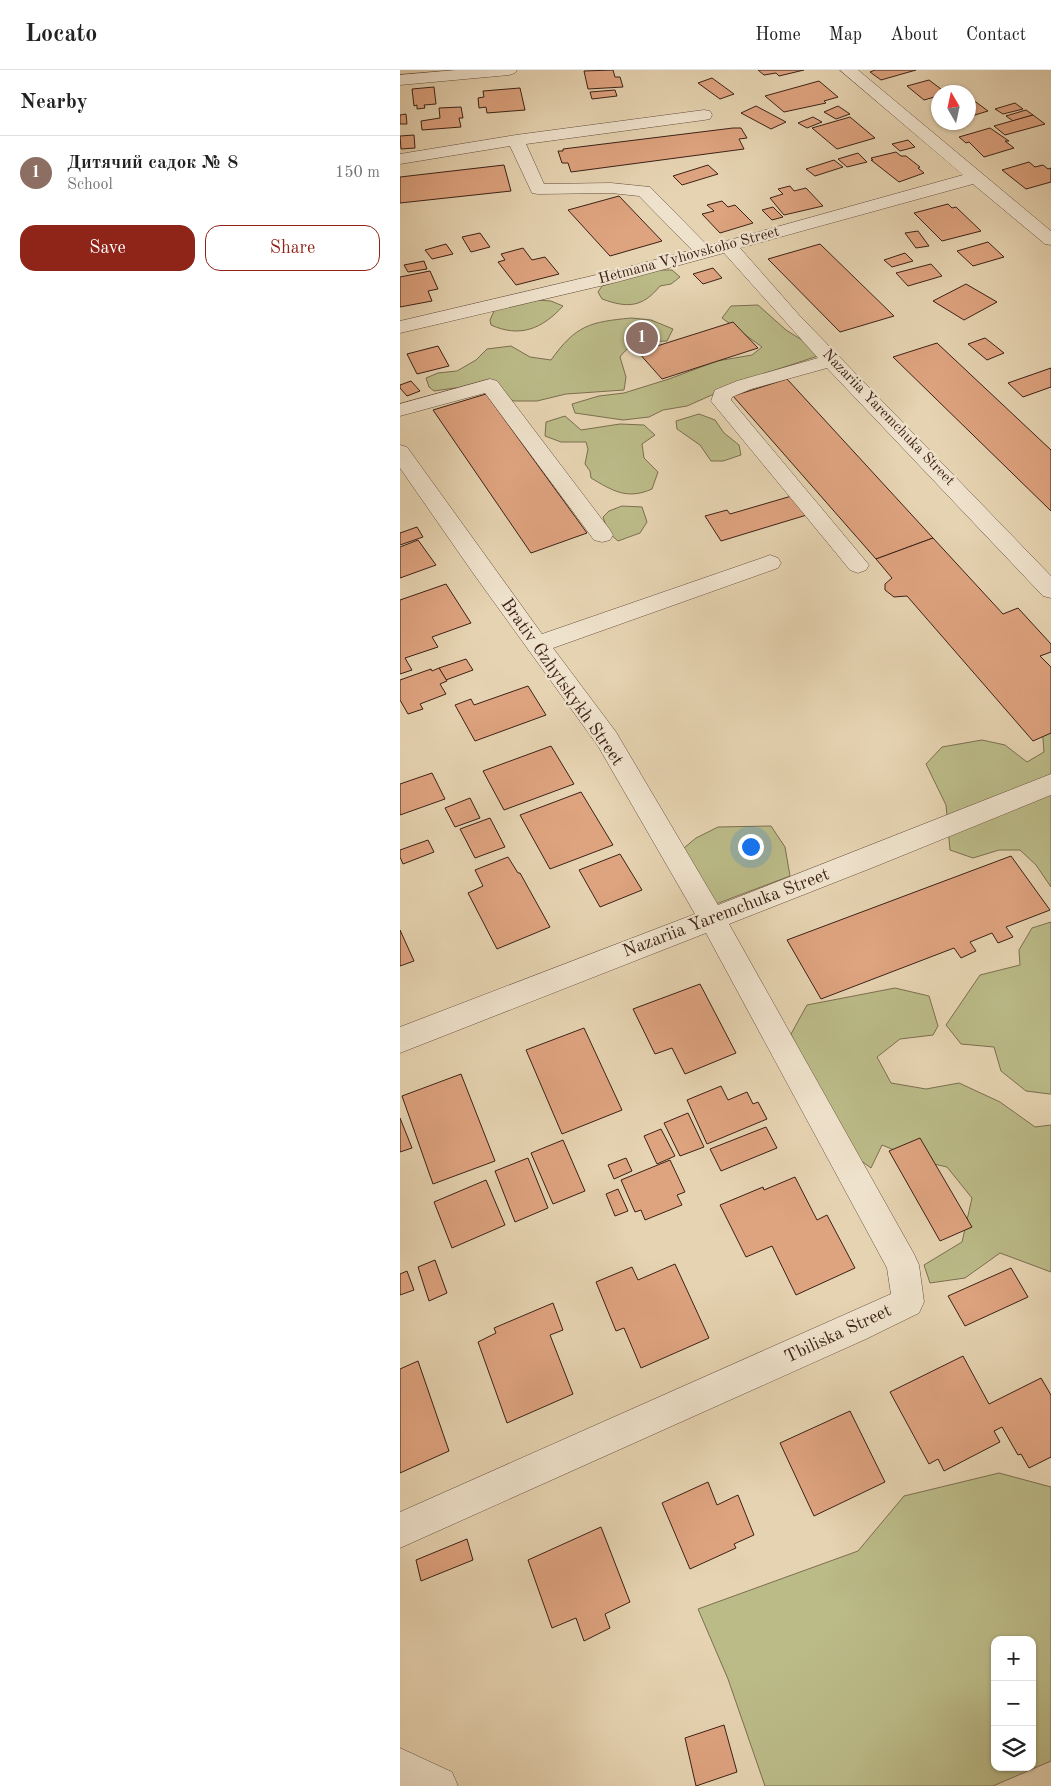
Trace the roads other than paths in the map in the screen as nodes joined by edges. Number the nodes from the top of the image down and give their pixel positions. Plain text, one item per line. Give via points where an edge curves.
1 (509, 70) edge
2 (848, 70) edge
3 (400, 80) edge
4 (704, 115) dead end
5 (516, 140) junction
6 (400, 158) edge
7 (976, 177) junction
8 (1051, 240) edge
9 (728, 245) junction
10 (704, 252) junction
11 (400, 327) edge
12 (832, 360) junction
13 (400, 410) edge
14 (400, 452) edge
15 (602, 535) dead end
16 (770, 563) dead end
17 (858, 564) dead end
18 (1051, 590) edge
19 (537, 645) junction
20 (1049, 787) edge
21 (712, 919) junction
22 (400, 1040) edge
23 (400, 1530) edge
24 (400, 1767) edge
25 (438, 1786) edge

1 - 3 street
2 - 7 street
4 - 5 street
5 - 6 street
5 - 10 street via 538,188 644,191
7 - 8 street
7 - 9 street, Hetmana Vyhovskoho Street
9 - 10 street, Hetmana Vyhovskoho Street
9 - 12 street, Nazariia Yaremchuka Street
10 - 11 street, Hetmana Vyhovskoho Street
12 - 17 street via 744,385 722,394 721,401
12 - 18 street, Nazariia Yaremchuka Street
13 - 15 street via 490,385
14 - 19 street, Brativ Gzhytskykh Street
16 - 19 street
19 - 21 street, Brativ Gzhytskykh Street via 607,739
20 - 21 street, Nazariia Yaremchuka Street
21 - 22 street, Nazariia Yaremchuka Street
21 - 23 street, Tbiliska Street via 903,1265 908,1302
24 - 25 street

